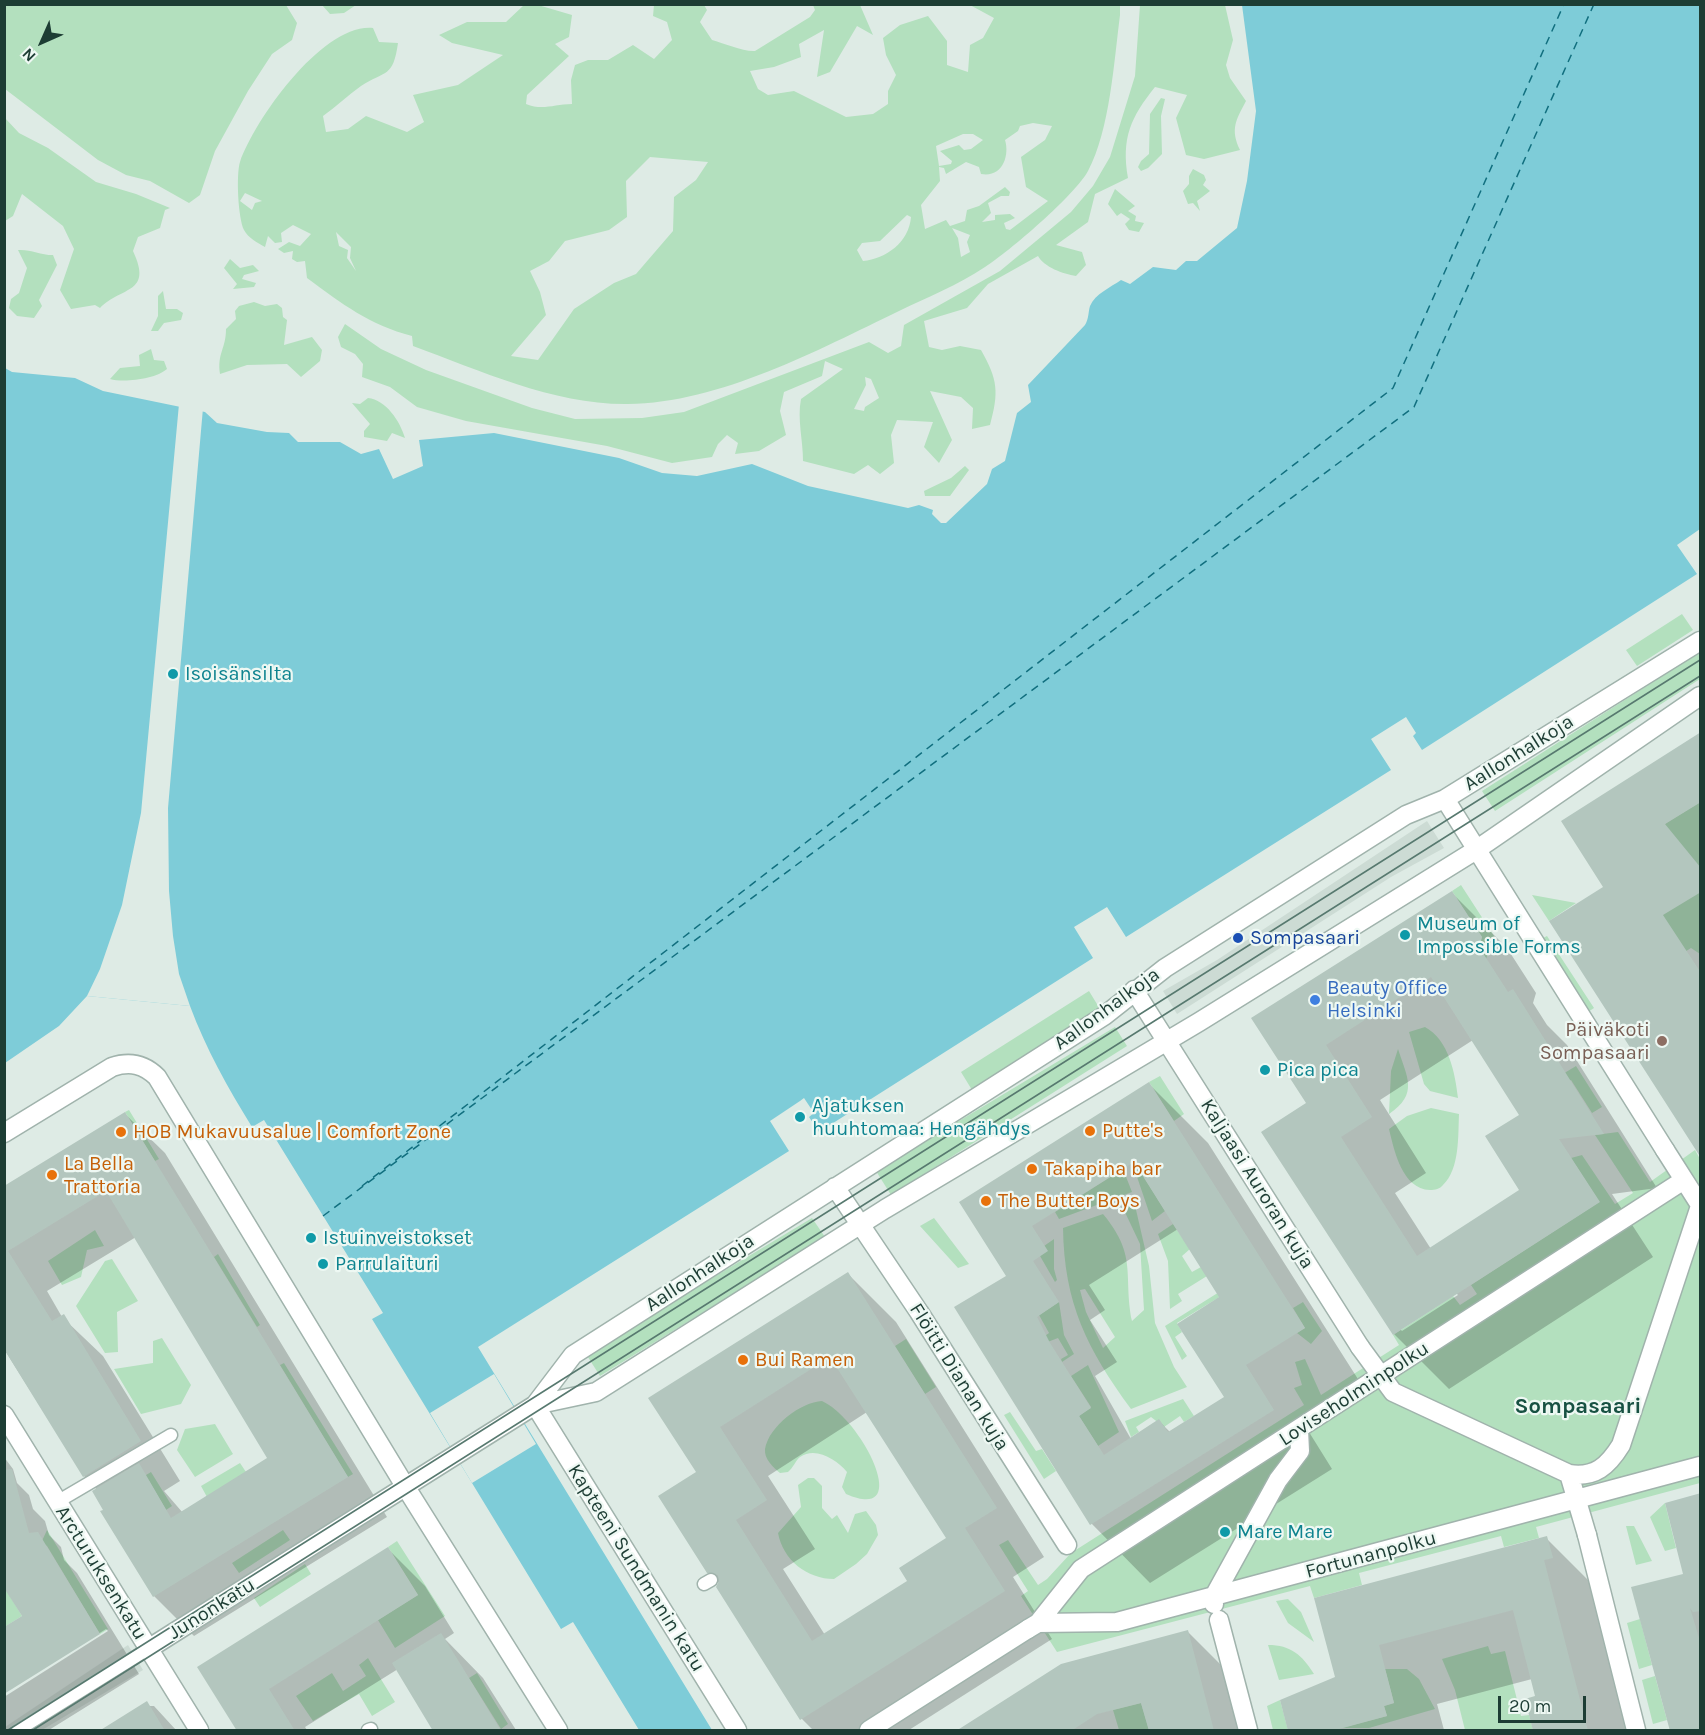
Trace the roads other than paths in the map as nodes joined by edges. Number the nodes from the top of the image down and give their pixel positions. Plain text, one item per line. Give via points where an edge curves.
1 (1701, 641) edge
2 (1701, 696) edge
3 (1445, 799) junction
4 (1476, 850) junction
5 (1134, 990) junction
6 (1167, 1042) junction
7 (4, 1133) edge
8 (1684, 1180) junction
9 (834, 1187) junction
10 (1701, 1205) edge
11 (859, 1225) junction
12 (1380, 1377) junction
13 (536, 1405) junction
14 (4, 1415) edge
15 (1299, 1430) junction
16 (171, 1435) dead end
17 (1701, 1466) edge
18 (1569, 1474) junction
19 (405, 1486) junction
20 (1577, 1499) junction
21 (57, 1502) junction
22 (1082, 1569) junction
23 (1213, 1598) junction
24 (1033, 1626) junction
25 (148, 1648) junction
26 (18, 1731) edge
27 (200, 1731) edge
28 (558, 1731) edge
29 (738, 1731) edge
30 (869, 1731) edge
31 (1248, 1731) edge
32 (1636, 1731) edge

1 - 3 street, Aallonhalkoja
2 - 4 street, Aallonhalkoja
3 - 4 street
3 - 5 street, Aallonhalkoja via 1406,815
4 - 6 street, Aallonhalkoja
4 - 8 street
5 - 6 street, Kaljaasi Auroran kuja
5 - 9 street, Aallonhalkoja via 1104,1016
6 - 11 street, Aallonhalkoja
6 - 12 street, Kaljaasi Auroran kuja
7 - 19 street via 98,1074 123,1063 148,1068
8 - 10 street
8 - 12 street, Loviseholminpolku
9 - 11 street, Flöitti Dianan kuja
9 - 13 street, Aallonhalkoja via 573,1355
10 - 18 street via 1621,1445 1602,1469 1589,1475
11 - 13 street, Aallonhalkoja via 596,1392
11 - 22 street, Flöitti Dianan kuja via 919,1312
12 - 15 street, Loviseholminpolku
12 - 18 street, Kaljaasi Auroran kuja via 1393,1392
13 - 19 street, Aallonhalkoja
13 - 29 street, Kapteeni Sundmanin katu
14 - 21 street, Arcturuksenkatu
15 - 22 street, Loviseholminpolku
15 - 23 street via 1300,1451 1278,1480
16 - 21 lane
17 - 20 street, Fortunanpolku
18 - 20 street
19 - 25 street, Junonkatu
19 - 28 street
20 - 23 street, Fortunanpolku
20 - 32 street
21 - 25 street, Arcturuksenkatu
22 - 24 street, Loviseholminpolku
23 - 24 street, Fortunanpolku via 1117,1622
23 - 31 street
24 - 30 street
25 - 26 lane, Junonkatu
25 - 27 street, Arcturuksenkatu

